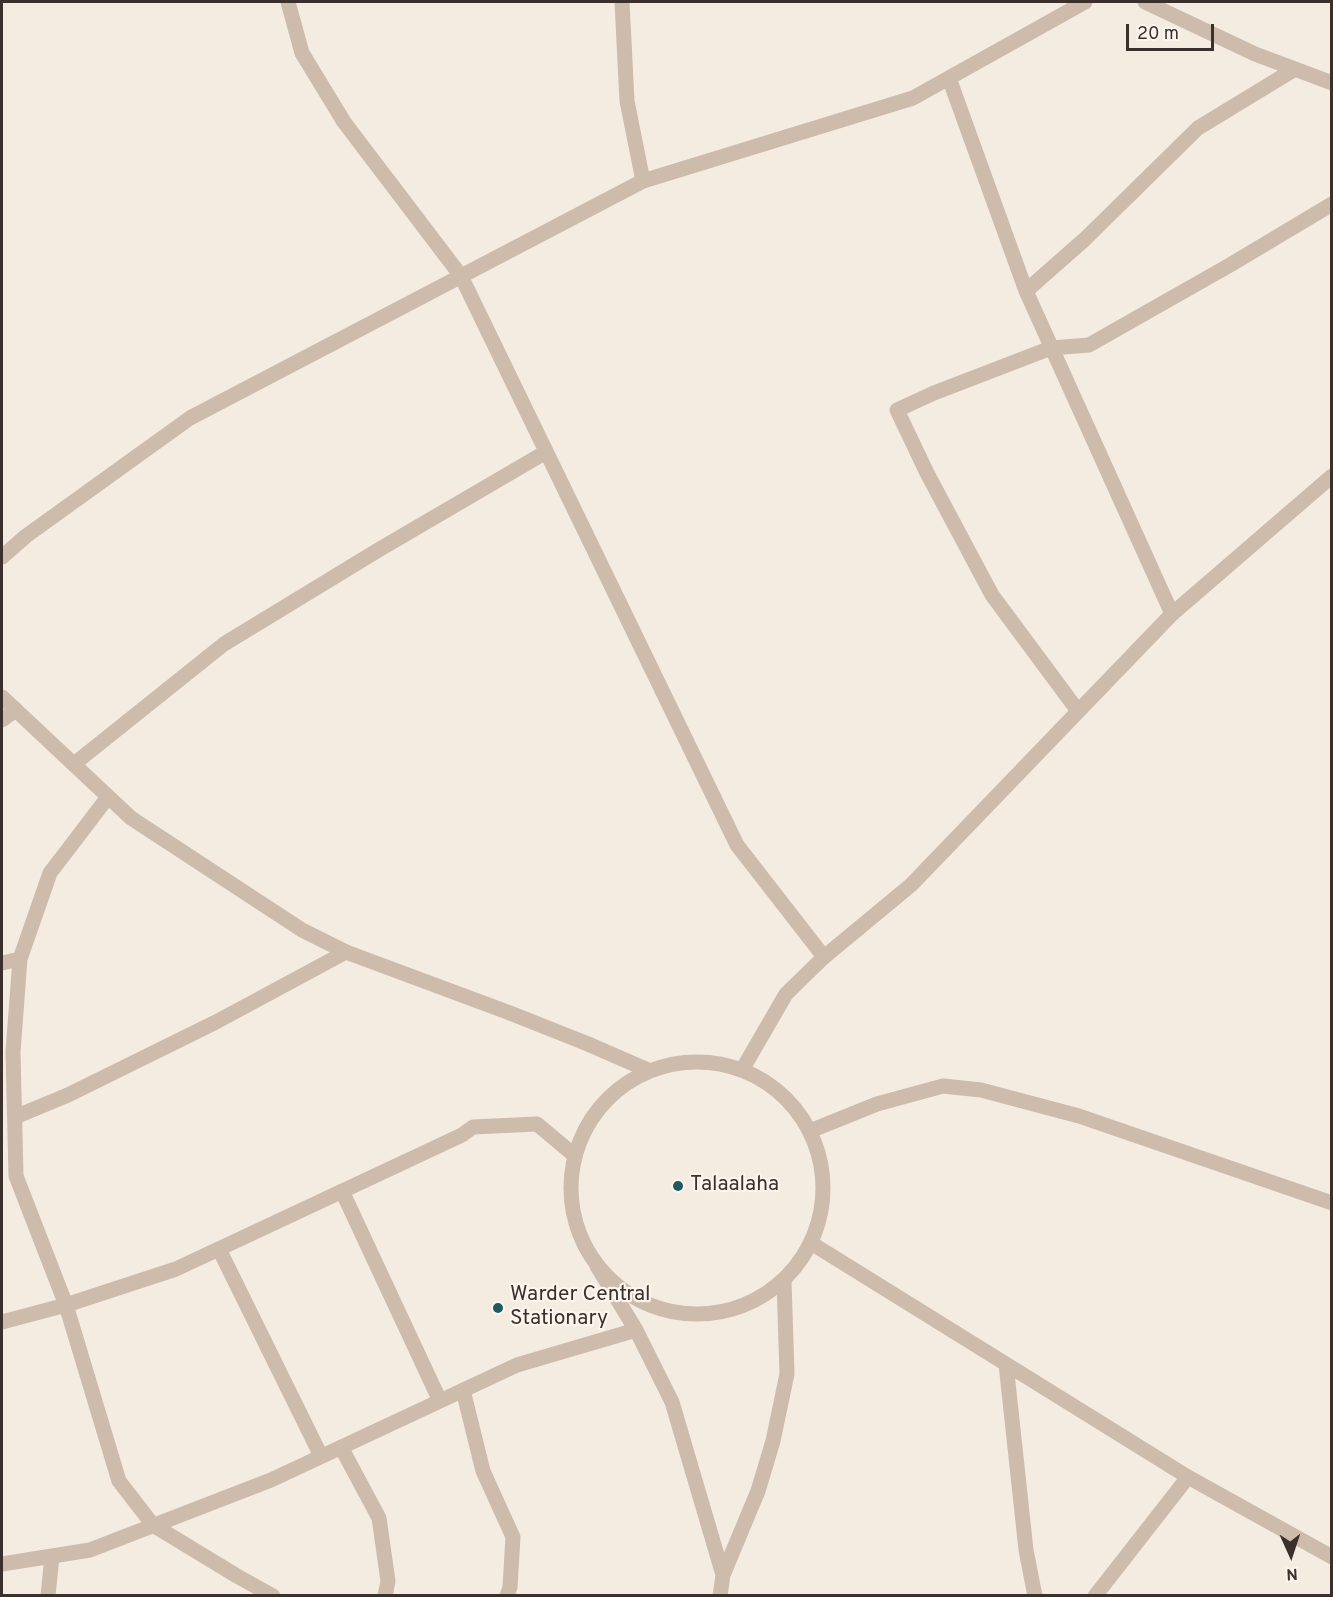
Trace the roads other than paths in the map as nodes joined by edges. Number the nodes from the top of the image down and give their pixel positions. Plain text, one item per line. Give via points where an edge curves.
1 (288, 2) edge
2 (622, 2) edge
3 (1085, 2) edge
4 (1145, 2) edge
5 (1295, 69) junction
6 (949, 78) junction
7 (1332, 83) edge
8 (643, 181) junction
9 (1332, 204) edge
10 (461, 276) junction
11 (1026, 291) junction
12 (1051, 348) junction
13 (546, 452) junction
14 (1332, 476) edge
15 (2, 557) edge
16 (1172, 614) junction
17 (2, 697) edge
18 (16, 710) junction
19 (1078, 711) junction
20 (2, 720) edge
21 (74, 764) junction
22 (108, 797) junction
23 (346, 952) junction
24 (824, 957) junction
25 (20, 960) junction
26 (2, 963) edge
27 (742, 1070) junction
28 (650, 1071) junction
29 (15, 1117) junction
30 (810, 1131) junction
31 (574, 1155) junction
32 (342, 1191) junction
33 (1332, 1203) edge
34 (812, 1243) junction
35 (219, 1249) junction
36 (597, 1266) junction
37 (784, 1281) junction
38 (66, 1305) junction
39 (2, 1322) edge
40 (636, 1330) junction
41 (1006, 1364) junction
42 (464, 1390) junction
43 (440, 1401) junction
44 (341, 1447) junction
45 (321, 1456) junction
46 (1188, 1477) junction
47 (153, 1525) junction
48 (52, 1556) junction
49 (1332, 1557) edge
50 (2, 1564) edge
51 (723, 1575) junction
52 (48, 1596) edge
53 (273, 1596) edge
54 (385, 1596) edge
55 (507, 1596) edge
56 (720, 1596) edge
57 (1035, 1596) edge
58 (1095, 1596) edge

1 - 10 street via 302,53 344,122
2 - 8 street via 627,101
3 - 6 street
4 - 5 street
5 - 7 street
5 - 11 street via 1198,128
6 - 8 street via 913,98
6 - 11 street
8 - 10 street
9 - 12 street via 1089,345
10 - 13 street
10 - 15 street via 190,418
11 - 12 street
12 - 16 street
12 - 19 street via 897,410 992,595
13 - 21 street via 224,644
13 - 24 street via 737,845
14 - 16 street
16 - 19 street
17 - 18 street
18 - 20 street
18 - 21 street
19 - 24 street via 911,885
21 - 22 street
22 - 23 street via 131,818 302,930
22 - 25 street via 50,873
23 - 28 street via 549,1028
23 - 29 street via 216,1022
24 - 27 street via 786,994
25 - 26 street
25 - 29 street via 13,1052
27 - 28 street via 696,1062
27 - 30 street via 782,1094
28 - 31 street via 629,1082 595,1113
29 - 38 street via 16,1176
30 - 33 street via 877,1104 943,1086 981,1090 1079,1116
30 - 34 street via 819,1152 824,1187 820,1221
31 - 32 street via 537,1124 473,1127 462,1136
31 - 36 street via 570,1201 584,1246
32 - 35 street
32 - 43 street
34 - 37 street
34 - 41 street
35 - 38 street via 176,1269
35 - 45 street
36 - 37 street via 631,1297 652,1307 698,1315 744,1306
36 - 40 street
37 - 51 street via 787,1374 758,1491
38 - 39 street
38 - 47 street via 119,1481
40 - 42 street via 517,1365
40 - 51 street via 672,1402
41 - 46 street
41 - 57 street via 1026,1550
42 - 43 street
42 - 55 street via 483,1471 513,1538
43 - 44 street
44 - 45 street
44 - 54 street via 379,1518 388,1581
45 - 47 street via 271,1480
46 - 49 street
46 - 58 street
47 - 48 street via 90,1550
47 - 53 street
48 - 50 street
48 - 52 street
51 - 56 street

